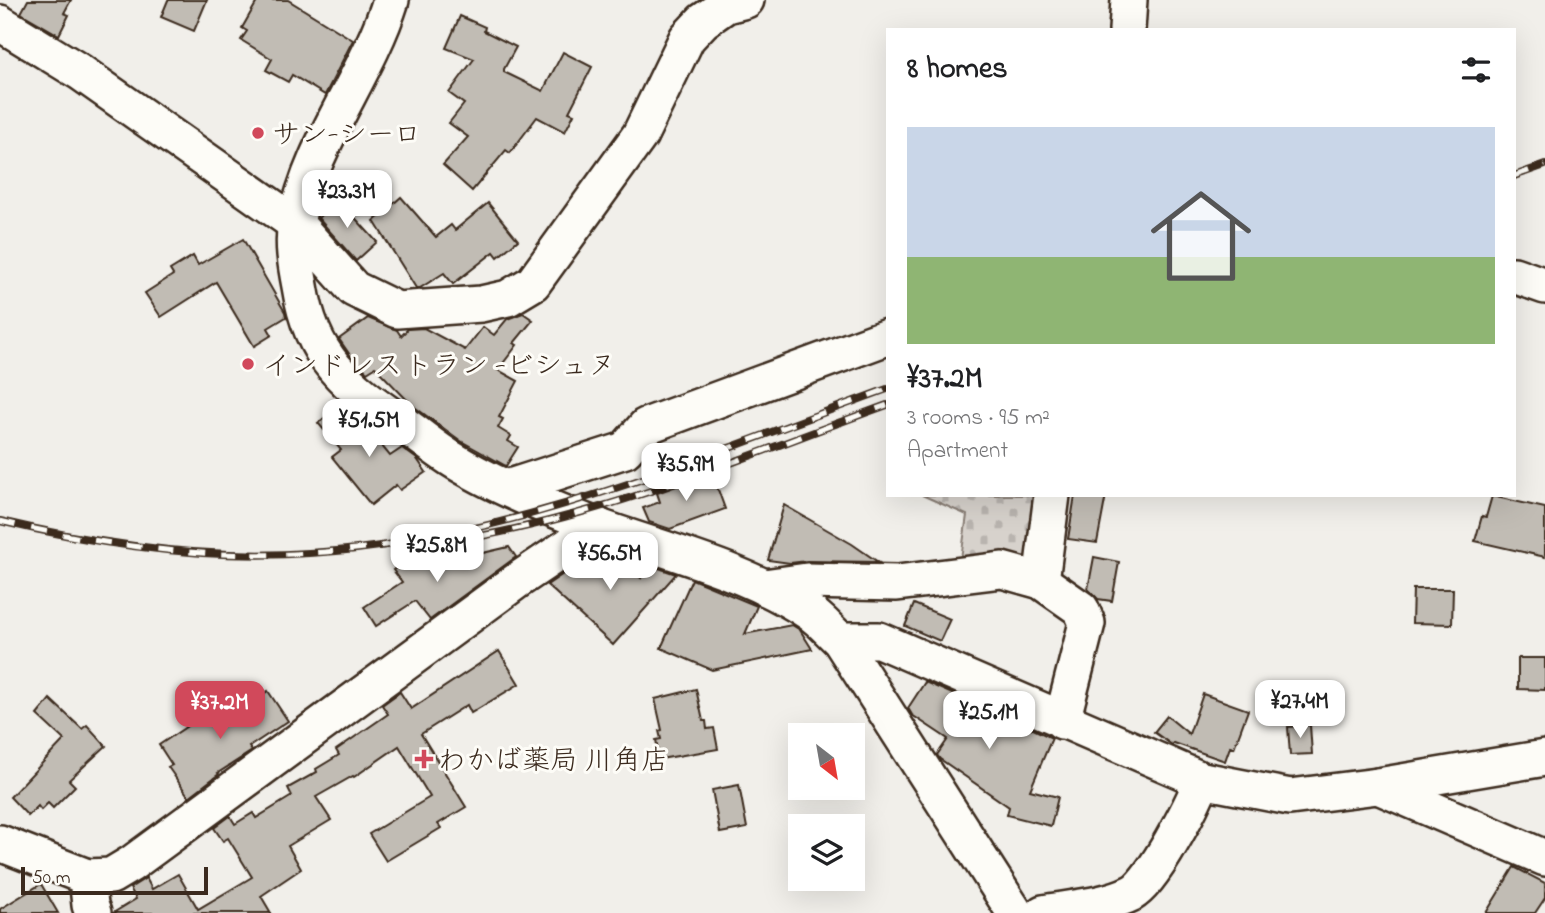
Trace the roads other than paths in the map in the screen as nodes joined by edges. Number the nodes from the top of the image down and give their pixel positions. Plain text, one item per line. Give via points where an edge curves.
1 (391, 0) edge
2 (746, 0) edge
3 (1129, 0) edge
4 (0, 23) edge
5 (1127, 28) edge
6 (296, 224) junction
7 (1516, 276) edge
8 (1545, 286) edge
9 (886, 337) edge
10 (507, 488) junction
11 (1052, 497) edge
12 (598, 526) junction
13 (1041, 581) junction
14 (764, 587) junction
15 (840, 640) junction
16 (1062, 721) junction
17 (1545, 758) edge
18 (1202, 780) junction
19 (1378, 786) junction
20 (0, 842) edge
21 (1545, 858) edge
22 (87, 902) edge
23 (1015, 913) edge
24 (1043, 913) edge

1 - 6 street via 378,38 319,155
2 - 6 street via 726,5 687,38 640,135 533,283 508,298 397,310 354,289
3 - 5 street
4 - 6 street via 80,72
6 - 10 street via 301,297 312,331 346,383 451,459
7 - 8 street
9 - 10 street via 646,426 625,450
10 - 12 street
11 - 13 street
12 - 14 street
12 - 22 street via 111,876
13 - 14 street via 1002,570 897,583 807,582
13 - 16 street via 1081,609 1087,623
14 - 15 street via 811,613
15 - 16 street via 879,640
15 - 23 street
16 - 18 street
17 - 19 street
18 - 19 street via 1290,797
18 - 24 street via 1147,881 1133,893
19 - 21 street
20 - 22 street

